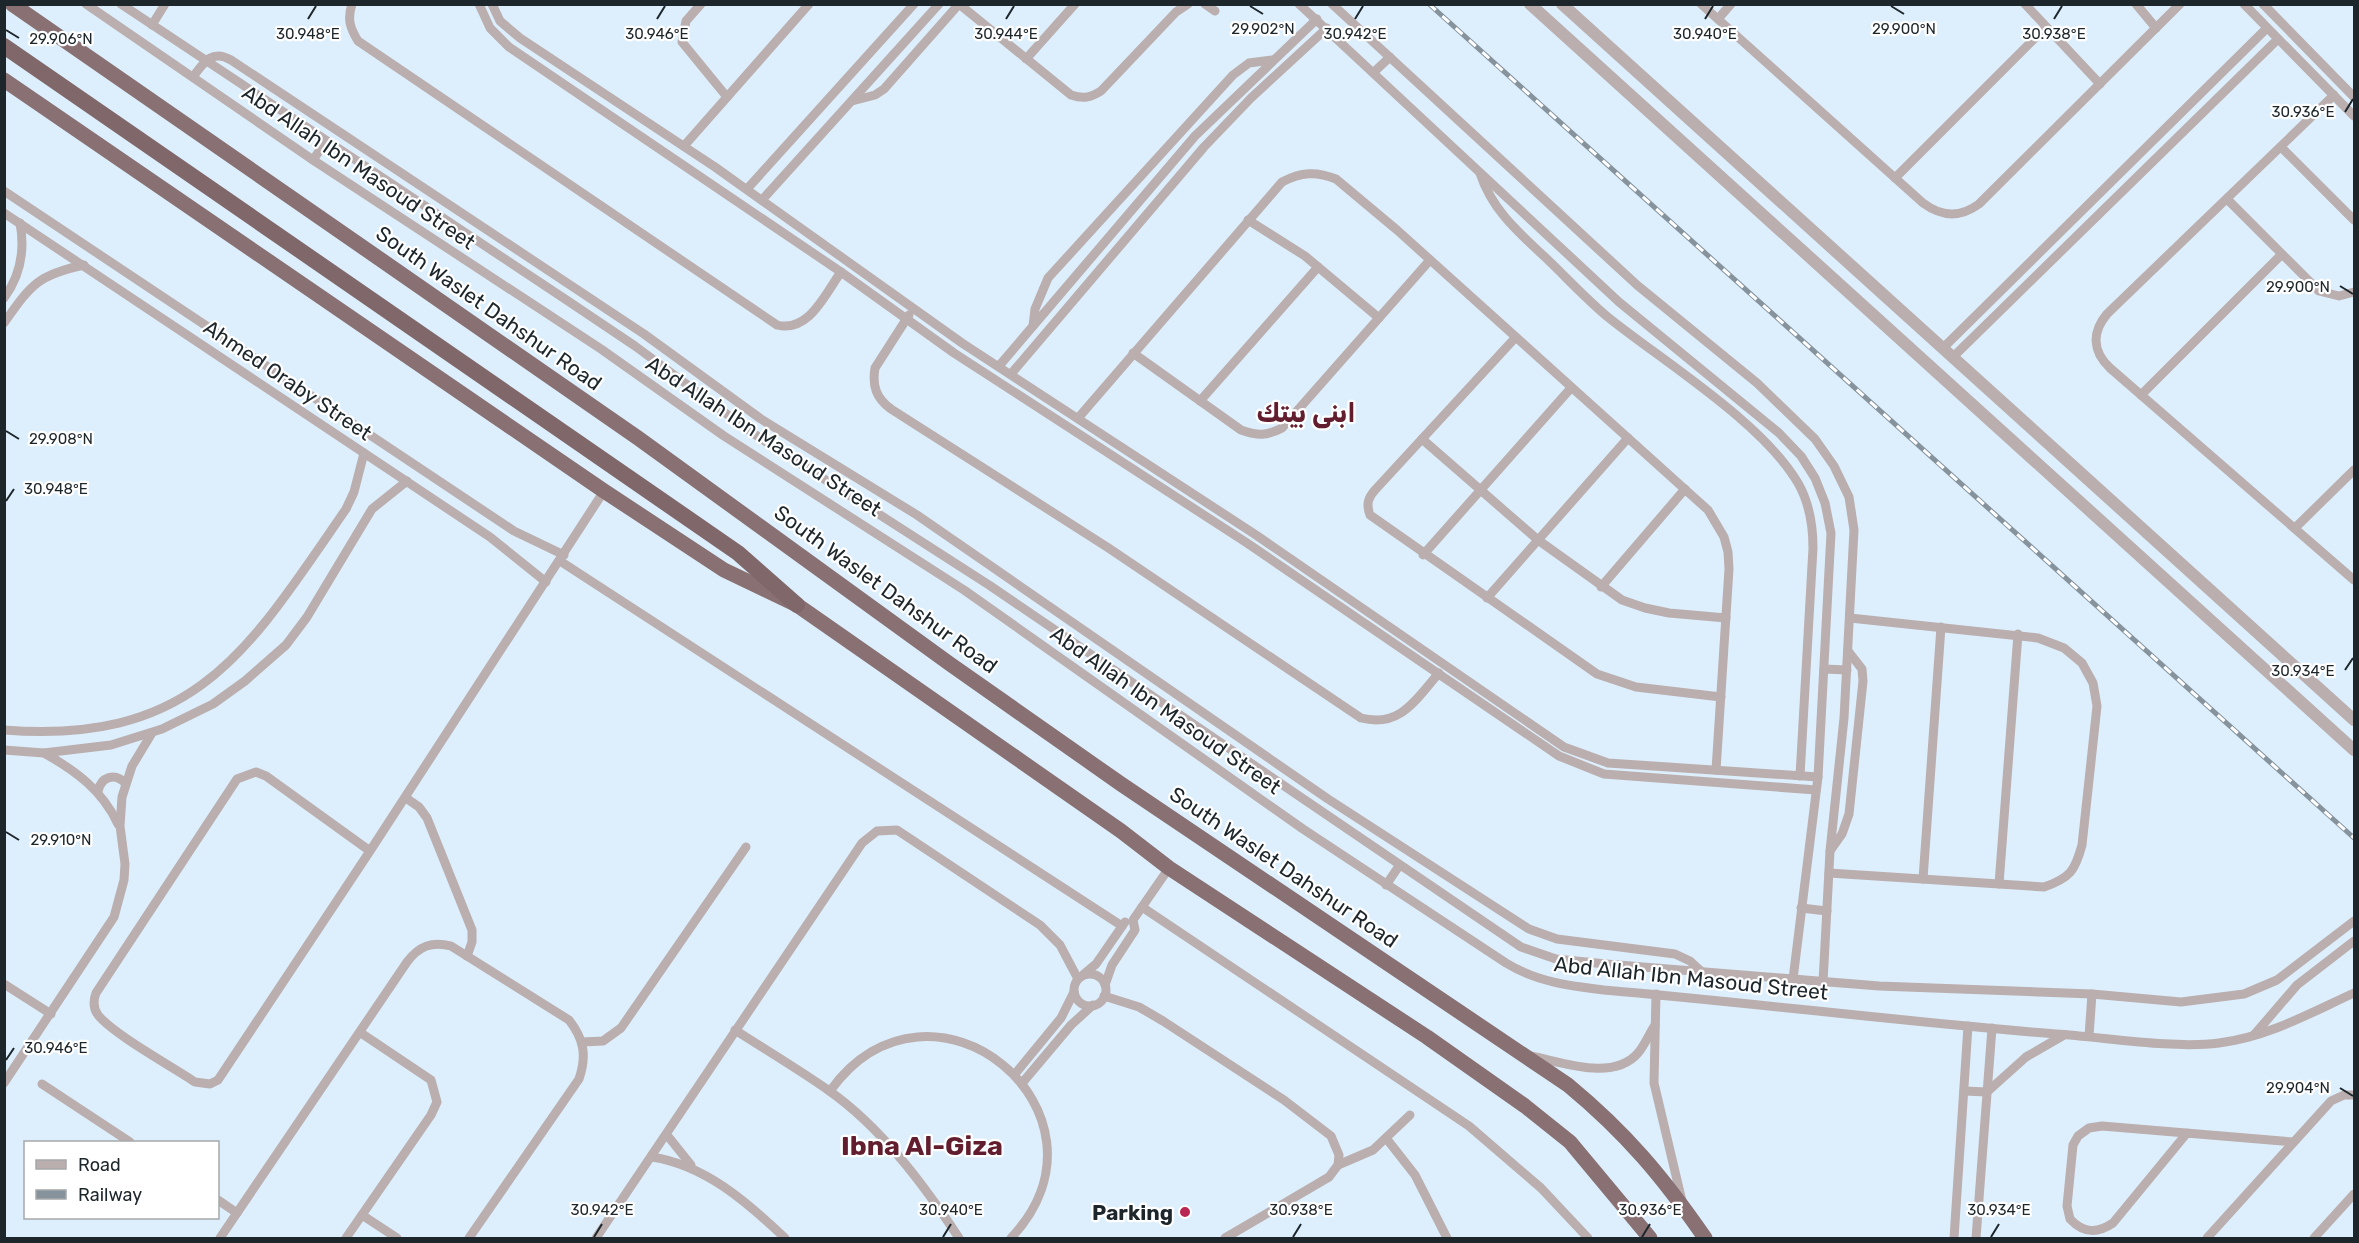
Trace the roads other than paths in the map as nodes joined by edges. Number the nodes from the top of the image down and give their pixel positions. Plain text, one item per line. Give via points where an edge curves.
1 (12, 4) edge
2 (86, 4) edge
3 (121, 4) edge
4 (141, 4) edge
5 (165, 4) edge
6 (352, 4) edge
7 (478, 4) edge
8 (492, 4) edge
9 (701, 4) edge
10 (809, 4) edge
11 (914, 4) edge
12 (939, 4) edge
13 (959, 4) edge
14 (1075, 4) edge
15 (1188, 4) edge
16 (1205, 4) edge
17 (1299, 4) edge
18 (1332, 4) edge
19 (1530, 4) edge
20 (1562, 4) edge
21 (1701, 4) edge
22 (1731, 4) edge
23 (2025, 4) edge
24 (2136, 4) edge
25 (2180, 4) edge
26 (2244, 4) edge
27 (2263, 4) edge
28 (1215, 11) dead end
29 (135, 14) junction
30 (1317, 19) junction
31 (1718, 20) junction
32 (152, 25) junction
33 (2046, 27) junction
34 (1327, 28) junction
35 (2156, 28) junction
36 (2267, 28) junction
37 (2278, 39) junction
38 (4, 46) edge
39 (1390, 57) junction
40 (2238, 57) junction
41 (1026, 58) junction
42 (205, 60) junction
43 (1272, 60) junction
44 (1631, 68) junction
45 (2247, 68) junction
46 (1374, 72) junction
47 (193, 77) junction
48 (4, 80) edge
49 (1617, 83) junction
50 (2100, 84) junction
51 (2334, 95) junction
52 (727, 97) junction
53 (2355, 97) edge
54 (852, 100) junction
55 (2355, 116) edge
56 (326, 141) junction
57 (684, 146) junction
58 (2282, 148) junction
59 (313, 160) junction
60 (715, 167) junction
61 (1479, 171) junction
62 (1895, 178) junction
63 (706, 180) junction
64 (747, 189) junction
65 (4, 192) edge
66 (1774, 198) junction
67 (442, 200) junction
68 (762, 200) junction
69 (2228, 200) junction
70 (4, 213) edge
71 (435, 213) junction
72 (1760, 213) junction
73 (1248, 220) junction
74 (2355, 220) edge
75 (20, 223) junction
76 (2282, 255) junction
77 (1430, 260) junction
78 (84, 265) junction
79 (1318, 267) junction
80 (549, 271) junction
81 (842, 272) junction
82 (541, 283) junction
83 (2355, 292) edge
84 (4, 298) edge
85 (1619, 302) junction
86 (913, 308) junction
87 (1607, 316) junction
88 (906, 318) junction
89 (1378, 318) junction
90 (1970, 321) junction
91 (4, 323) edge
92 (1033, 326) junction
93 (1980, 330) junction
94 (644, 334) junction
95 (1515, 338) junction
96 (635, 346) junction
97 (1942, 349) junction
98 (1134, 353) junction
99 (1952, 358) junction
100 (999, 366) junction
101 (1011, 374) junction
102 (1710, 374) junction
103 (1700, 387) junction
104 (1571, 388) junction
105 (299, 389) junction
106 (2141, 395) junction
107 (1200, 401) junction
108 (290, 403) junction
109 (1058, 404) junction
110 (1051, 415) junction
111 (1078, 417) junction
112 (761, 419) junction
113 (751, 432) junction
114 (1779, 433) junction
115 (1628, 438) junction
116 (1422, 439) junction
117 (1767, 446) junction
118 (364, 453) junction
119 (2355, 470) edge
120 (407, 481) junction
121 (1685, 489) junction
122 (1480, 490) junction
123 (604, 491) junction
124 (2295, 528) junction
125 (1538, 540) junction
126 (968, 550) junction
127 (1423, 555) junction
128 (562, 558) junction
129 (2174, 559) junction
130 (959, 565) junction
131 (2159, 575) junction
132 (2354, 580) edge
133 (546, 582) junction
134 (1812, 586) junction
135 (1828, 586) junction
136 (1601, 587) junction
137 (1487, 598) junction
138 (797, 605) junction
139 (1360, 606) junction
140 (1062, 616) junction
141 (1353, 616) junction
142 (1725, 618) junction
143 (1850, 618) junction
144 (1941, 627) junction
145 (1053, 629) junction
146 (2018, 634) junction
147 (1848, 651) junction
148 (1824, 669) junction
149 (1847, 670) junction
150 (1439, 673) junction
151 (1155, 680) junction
152 (1146, 693) junction
153 (1721, 697) junction
154 (1496, 698) junction
155 (1490, 708) junction
156 (2355, 720) edge
157 (4, 730) edge
158 (152, 733) junction
159 (4, 750) edge
160 (2355, 750) edge
161 (44, 753) junction
162 (1634, 765) junction
163 (1716, 770) junction
164 (1800, 776) junction
165 (1634, 777) junction
166 (1818, 777) junction
167 (126, 783) junction
168 (1816, 790) junction
169 (98, 791) junction
170 (406, 798) junction
171 (1354, 816) junction
172 (120, 826) junction
173 (1346, 830) junction
174 (746, 847) dead end
175 (370, 851) junction
176 (1830, 851) junction
177 (1399, 867) junction
178 (1169, 868) junction
179 (1829, 873) junction
180 (1923, 879) junction
181 (1999, 884) junction
182 (1386, 885) junction
183 (1142, 907) junction
184 (1801, 908) junction
185 (1827, 911) junction
186 (1133, 920) junction
187 (2355, 921) edge
188 (1122, 926) junction
189 (2355, 941) edge
190 (467, 956) junction
191 (1702, 972) junction
192 (1081, 977) junction
193 (1793, 979) junction
194 (1823, 981) junction
195 (4, 984) edge
196 (1105, 985) junction
197 (1074, 992) junction
198 (2355, 993) edge
199 (1656, 994) junction
200 (2092, 994) junction
201 (1104, 996) junction
202 (1093, 1005) junction
203 (51, 1014) junction
204 (1656, 1023) junction
205 (1968, 1026) junction
206 (1992, 1028) junction
207 (735, 1030) junction
208 (361, 1033) junction
209 (2065, 1034) junction
210 (2254, 1035) junction
211 (2089, 1036) junction
212 (582, 1042) junction
213 (1521, 1054) junction
214 (1015, 1074) junction
215 (1023, 1082) junction
216 (4, 1083) edge
217 (42, 1084) dead end
218 (830, 1091) junction
219 (1964, 1091) junction
220 (1987, 1092) junction
221 (2355, 1095) edge
222 (1410, 1115) dead end
223 (2187, 1133) junction
224 (667, 1135) junction
225 (1386, 1138) junction
226 (127, 1141) edge
227 (2293, 1142) junction
228 (652, 1157) junction
229 (1338, 1165) junction
230 (692, 1167) junction
231 (2355, 1194) edge
232 (219, 1201) edge
233 (1685, 1209) junction
234 (237, 1213) junction
235 (362, 1215) junction
236 (220, 1239) edge
237 (346, 1239) edge
238 (397, 1239) edge
239 (469, 1239) edge
240 (596, 1239) edge
241 (785, 1239) edge
242 (959, 1239) edge
243 (1011, 1239) edge
244 (1225, 1239) edge
245 (1446, 1239) edge
246 (1588, 1239) edge
247 (1650, 1239) edge
248 (1704, 1239) edge
249 (1954, 1239) edge
250 (1976, 1239) edge
251 (2207, 1239) edge
252 (2314, 1239) edge

1 - 213 highway, South Waslet Dahshur Road via 638,438 1121,784
2 - 47 street, Abd Allah Ibn Masoud Street
3 - 29 street, Abd Allah Ibn Masoud Street
4 - 29 street
5 - 32 street
6 - 81 street via 350,29 358,41 777,325 803,323
7 - 63 street via 490,28 509,47
8 - 57 street via 500,21 520,38
9 - 52 street via 686,21 682,42
10 - 52 street
11 - 64 street
12 - 54 street
13 - 41 street
13 - 54 street via 884,89
14 - 41 street
15 - 41 street via 1092,97 1081,99 1071,95
16 - 28 street
17 - 30 street
18 - 39 street
19 - 49 street
20 - 44 street
21 - 31 street
22 - 31 street
23 - 33 street
24 - 35 street
25 - 35 street
26 - 36 street
27 - 53 street
29 - 32 street, Abd Allah Ibn Masoud Street
30 - 34 street
30 - 43 street
31 - 62 street
32 - 42 street, Abd Allah Ibn Masoud Street
33 - 50 street
33 - 62 street
34 - 46 street
34 - 101 street via 1204,147
35 - 50 street
36 - 37 street
36 - 40 street
37 - 45 street
37 - 51 street
38 - 138 highway via 738,553
39 - 46 street
39 - 143 street via 1637,285 1756,383 1815,439 1849,497 1854,530
40 - 45 street
40 - 90 street
42 - 47 street
42 - 56 street, Abd Allah Ibn Masoud Street
42 - 67 street via 213,55 231,60
43 - 92 street via 1195,136
43 - 92 street via 1249,63 1233,75 1048,278 1035,309
44 - 49 street
44 - 66 street
45 - 93 street
46 - 61 street
47 - 59 street, Abd Allah Ibn Masoud Street
48 - 123 highway
49 - 72 street
50 - 62 street via 1972,210 1956,215 1938,213
51 - 55 street
51 - 58 street
52 - 57 street
54 - 68 street
56 - 59 street
56 - 71 street, Abd Allah Ibn Masoud Street
57 - 60 street
58 - 69 street
58 - 74 street
59 - 182 street, Abd Allah Ibn Masoud Street via 601,349 724,436 964,590
60 - 63 street
60 - 64 street
61 - 85 street
61 - 87 street via 1497,210
63 - 81 street
64 - 68 street
65 - 105 street
66 - 72 street
66 - 97 street
67 - 71 street
67 - 80 street
68 - 86 street
69 - 76 street
69 - 106 street via 2101,322 2096,342 2102,361
70 - 75 street, Ahmed Oraby Street
71 - 82 street, Abd Allah Ibn Masoud Street
72 - 131 street
73 - 77 street via 1282,182 1301,174 1322,173 1336,178 1356,194
73 - 79 street
73 - 98 street
75 - 78 street, Ahmed Oraby Street
75 - 84 street via 20,266
76 - 83 street via 2319,291 2339,296
76 - 106 street
77 - 89 street
77 - 95 street
78 - 91 street via 58,271 39,281
78 - 108 street, Ahmed Oraby Street
79 - 89 street
79 - 107 street
80 - 82 street
80 - 94 street
81 - 88 street
82 - 96 street, Abd Allah Ibn Masoud Street
85 - 87 street
85 - 102 street
86 - 88 street
86 - 100 street
87 - 103 street
88 - 110 street
88 - 150 street via 879,360 873,377 877,394 891,408 1088,534 1361,718 1391,720 1404,712
89 - 107 street via 1282,428 1269,435 1241,430
90 - 93 street
90 - 97 street
92 - 100 street
93 - 99 street
94 - 96 street
94 - 112 street
95 - 104 street
95 - 116 street
96 - 113 street, Abd Allah Ibn Masoud Street
97 - 99 street
98 - 107 street
98 - 111 street
99 - 129 street
100 - 101 street
101 - 109 street
102 - 103 street
102 - 114 street
103 - 117 street
104 - 115 street
104 - 122 street
105 - 108 street
105 - 128 street via 523,537
106 - 124 street
108 - 118 street, Ahmed Oraby Street
109 - 110 street
109 - 111 street
110 - 141 street
111 - 139 street
112 - 113 street
112 - 126 street
113 - 130 street, Abd Allah Ibn Masoud Street
114 - 117 street
114 - 135 street via 1801,456 1826,503 1831,533
115 - 121 street
115 - 125 street
116 - 122 street
116 - 127 street via 1369,497 1367,506 1376,522
117 - 134 street via 1797,482 1807,502 1812,525
118 - 120 street, Ahmed Oraby Street
118 - 157 street via 346,509 271,618 217,675 187,696 127,720 65,731
119 - 124 street
120 - 133 street, Ahmed Oraby Street via 502,546
120 - 158 street via 372,509 307,617 280,651 213,704
121 - 136 street
121 - 142 street via 1708,510 1724,537 1728,552
122 - 125 street
122 - 127 street
123 - 128 street
123 - 138 highway via 724,570
124 - 132 street
125 - 136 street
125 - 137 street
126 - 130 street
126 - 140 street
127 - 137 street
128 - 133 street
128 - 188 street
129 - 131 street
129 - 156 street
130 - 145 street, Abd Allah Ibn Masoud Street
131 - 160 street
133 - 170 street
134 - 135 street
134 - 164 street
135 - 148 street
136 - 142 street via 1645,608
137 - 153 street via 1597,674 1636,687
138 - 178 highway
139 - 141 street
139 - 154 street
140 - 145 street
140 - 151 street
141 - 150 street
142 - 153 street
143 - 144 street
143 - 147 street
144 - 146 street
144 - 180 street
145 - 152 street, Abd Allah Ibn Masoud Street
146 - 181 street
146 - 181 street via 2064,648 2082,663 2093,683 2097,706 2082,845 2076,864 2064,880 2044,887
147 - 149 street
147 - 176 street via 1862,669 1863,681 1849,814
148 - 149 street
148 - 166 street
149 - 176 street
150 - 155 street
151 - 152 street
151 - 171 street
152 - 173 street, Abd Allah Ibn Masoud Street
153 - 163 street
154 - 155 street
154 - 162 street via 1578,754 1608,764
155 - 165 street via 1573,763 1604,774
158 - 161 street via 111,745
158 - 167 street
159 - 161 street
161 - 169 street via 73,769
162 - 163 street
162 - 165 street
163 - 164 street
164 - 166 street
165 - 168 street
166 - 168 street
167 - 169 street via 118,777 108,777
167 - 172 street
168 - 184 street
169 - 172 street
170 - 175 street
170 - 190 street via 427,818 472,930
171 - 173 street
171 - 191 street via 1542,935 1675,954
172 - 203 street via 124,880 114,917
173 - 177 street, Abd Allah Ibn Masoud Street
174 - 212 street via 621,1028 603,1041
175 - 175 street via 266,776 256,772 237,779 96,993 97,1014 195,1082 210,1084 218,1080
176 - 179 street
177 - 182 street
177 - 191 street, Abd Allah Ibn Masoud Street via 1505,938 1538,954
178 - 183 street
178 - 247 highway via 1427,1036 1525,1106 1570,1142
179 - 180 street
179 - 185 street
180 - 181 street
182 - 199 street, Abd Allah Ibn Masoud Street via 1528,975 1565,985
183 - 186 street
183 - 246 street via 1468,1126 1541,1188
184 - 185 street
184 - 193 street
185 - 194 street
186 - 188 street
186 - 196 street via 1135,930 1112,965
187 - 200 street, Abd Allah Ibn Masoud Street via 2277,981 2244,994 2181,1002
188 - 192 street via 1096,964
189 - 210 street via 2297,985
190 - 208 street via 441,943 421,947 406,962
190 - 212 street via 569,1020
191 - 193 street, Abd Allah Ibn Masoud Street
192 - 196 street via 1099,976
192 - 197 street
192 - 207 street via 1060,945 1028,916 897,830 887,829 877,831 862,843
193 - 194 street, Abd Allah Ibn Masoud Street
194 - 200 street, Abd Allah Ibn Masoud Street
195 - 203 street
196 - 201 street
197 - 202 street via 1078,1001
197 - 214 street via 1061,1018
198 - 210 street, Abd Allah Ibn Masoud Street via 2307,1017
199 - 204 street
199 - 205 street, Abd Allah Ibn Masoud Street
200 - 211 street
201 - 202 street
201 - 229 street via 1157,1017 1302,1113 1331,1136 1340,1155
202 - 215 street
203 - 216 street
204 - 213 street via 1639,1052 1611,1068
204 - 233 street via 1656,1097
205 - 206 street, Abd Allah Ibn Masoud Street
205 - 219 street
206 - 209 street, Abd Allah Ibn Masoud Street
206 - 220 street
207 - 218 street
207 - 224 street
208 - 234 street
208 - 235 street via 431,1080 437,1102
209 - 211 street, Abd Allah Ibn Masoud Street
209 - 220 street via 2026,1057
210 - 211 street, Abd Allah Ibn Masoud Street via 2208,1043
212 - 239 street via 579,1079
213 - 233 highway, South Waslet Dahshur Road via 1568,1085 1612,1122 1651,1163
214 - 215 street
214 - 218 street via 1003,1062 973,1045 942,1037 911,1037 866,1054 848,1068
215 - 243 street via 1043,1122 1047,1155 1041,1193
217 - 226 street
218 - 242 street via 883,1140 931,1197
219 - 220 street
219 - 249 street
220 - 250 street
221 - 227 street via 2331,1101
222 - 225 street
223 - 223 street via 2102,1126 2089,1128 2078,1136 2073,1145 2067,1206 2070,1219 2085,1231 2105,1229
223 - 227 street
224 - 228 street
224 - 230 street
225 - 229 street via 1373,1150
225 - 245 street via 1415,1175
227 - 251 street
228 - 230 street
228 - 240 street
229 - 244 street via 1318,1186
230 - 241 street via 739,1199
231 - 252 street
232 - 234 street
233 - 248 highway, South Waslet Dahshur Road
234 - 236 street
235 - 237 street
235 - 238 street

